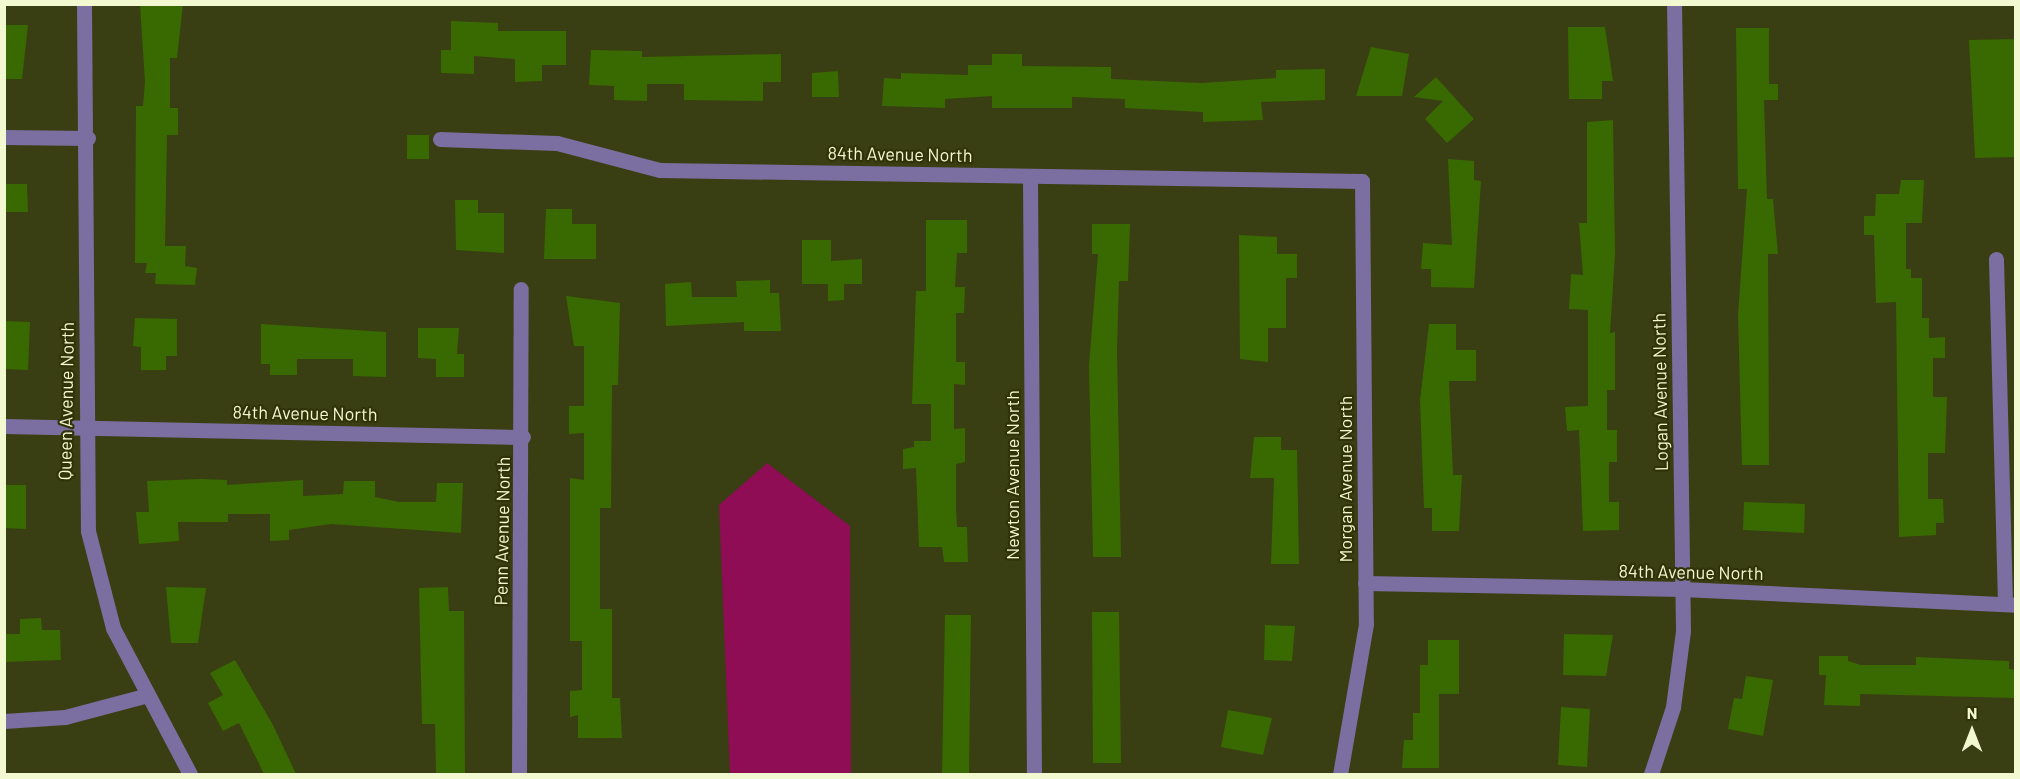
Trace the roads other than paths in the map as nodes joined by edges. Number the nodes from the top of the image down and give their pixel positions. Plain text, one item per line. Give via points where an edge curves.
1 (84, 4) edge
2 (1674, 4) edge
3 (4, 137) edge
4 (88, 138) junction
5 (440, 139) dead end
6 (1030, 176) junction
7 (1362, 181) joint
8 (1996, 259) dead end
9 (521, 289) dead end
10 (4, 426) edge
11 (86, 428) junction
12 (523, 437) junction
13 (1365, 583) junction
14 (1682, 589) junction
15 (2010, 604) edge
16 (144, 696) junction
17 (4, 721) edge
18 (190, 774) edge
19 (519, 774) edge
20 (1034, 774) edge
21 (1340, 774) edge
22 (1651, 774) edge

1 - 4 street, Queen Avenue North
2 - 14 street, Logan Avenue North
3 - 4 street
4 - 11 street, Queen Avenue North
5 - 6 street, 84th Avenue North via 557,143 660,170
6 - 7 street, 84th Avenue North
6 - 20 street, Newton Avenue North
7 - 13 street, Morgan Avenue North
8 - 15 street
9 - 12 street, Penn Avenue North
10 - 11 street, 84th Avenue North
11 - 12 street, 84th Avenue North
11 - 16 street, Queen Avenue North via 88,531 98,580
12 - 19 street, Penn Avenue North
13 - 14 street, 84th Avenue North
13 - 21 street, Morgan Avenue North via 1362,665
14 - 15 street, 84th Avenue North
14 - 22 street, Logan Avenue North via 1683,631 1673,707
16 - 17 street via 65,717
16 - 18 street, Queen Avenue North

